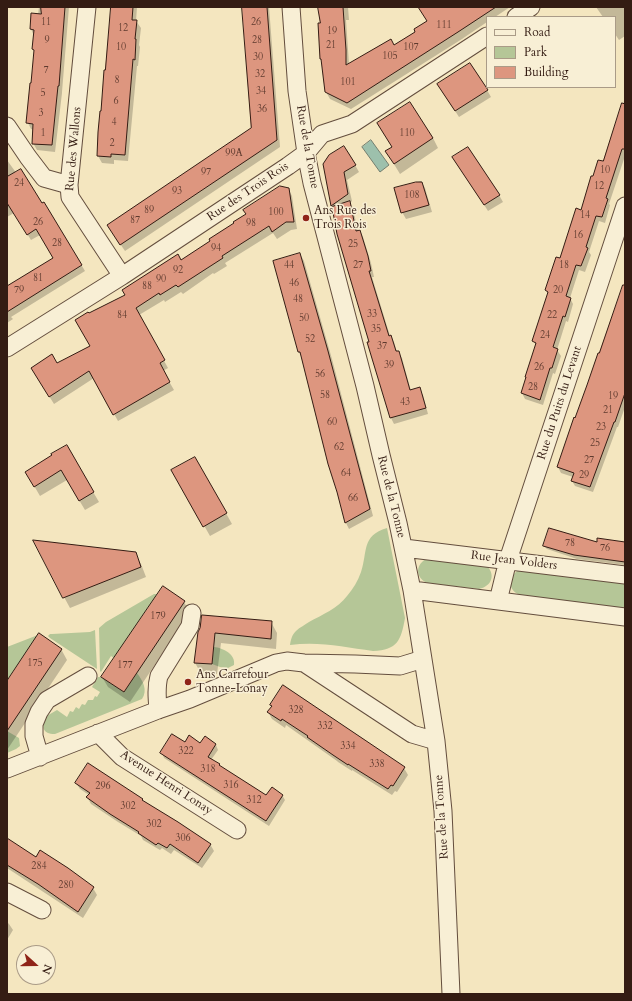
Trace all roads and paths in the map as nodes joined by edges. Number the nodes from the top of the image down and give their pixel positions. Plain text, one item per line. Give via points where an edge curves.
1 (87, 7) edge
2 (291, 7) edge
3 (531, 7) edge
4 (518, 16) edge
5 (486, 37) edge
6 (7, 126) edge
7 (306, 153) junction
8 (69, 185) junction
9 (625, 206) edge
10 (122, 276) junction
11 (7, 348) edge
12 (404, 548) junction
13 (508, 560) junction
14 (625, 575) edge
15 (412, 590) junction
16 (498, 601) junction
17 (192, 613) dead end
18 (625, 617) edge
19 (423, 659) junction
20 (304, 663) junction
21 (88, 676) dead end
22 (158, 710) junction
23 (98, 733) junction
24 (436, 742) junction
25 (40, 757) junction
26 (7, 769) edge
27 (237, 830) dead end
28 (7, 892) edge
29 (42, 910) dead end
30 (451, 994) edge

1 - 8 street, Rue des Wallons
2 - 7 street, Rue de la Tonne via 297,91
3 - 4 street
5 - 7 street, Rue des Trois Rois via 352,124 322,134
6 - 8 street via 44,178
7 - 10 street, Rue des Trois Rois
7 - 12 street, Rue de la Tonne
8 - 10 street, Rue des Wallons via 70,197
9 - 13 street, Rue du Puits du Levant
10 - 11 street, Rue des Trois Rois
12 - 13 street, Rue Jean Volders
12 - 15 street, Rue de la Tonne
13 - 14 street, Rue Jean Volders
13 - 16 street, Rue du Puits du Levant
15 - 16 street
15 - 19 street, Rue de la Tonne
16 - 18 street
17 - 22 street via 190,626 159,676
19 - 20 street via 400,666
19 - 24 street, Rue de la Tonne
20 - 22 street via 276,663
20 - 24 street via 412,734
21 - 25 street via 47,700 39,712 34,724 34,736
22 - 23 street
23 - 25 street
23 - 27 street, Avenue Henri Lonay via 122,757
24 - 30 street, Rue de la Tonne via 443,811
25 - 26 street
28 - 29 street

